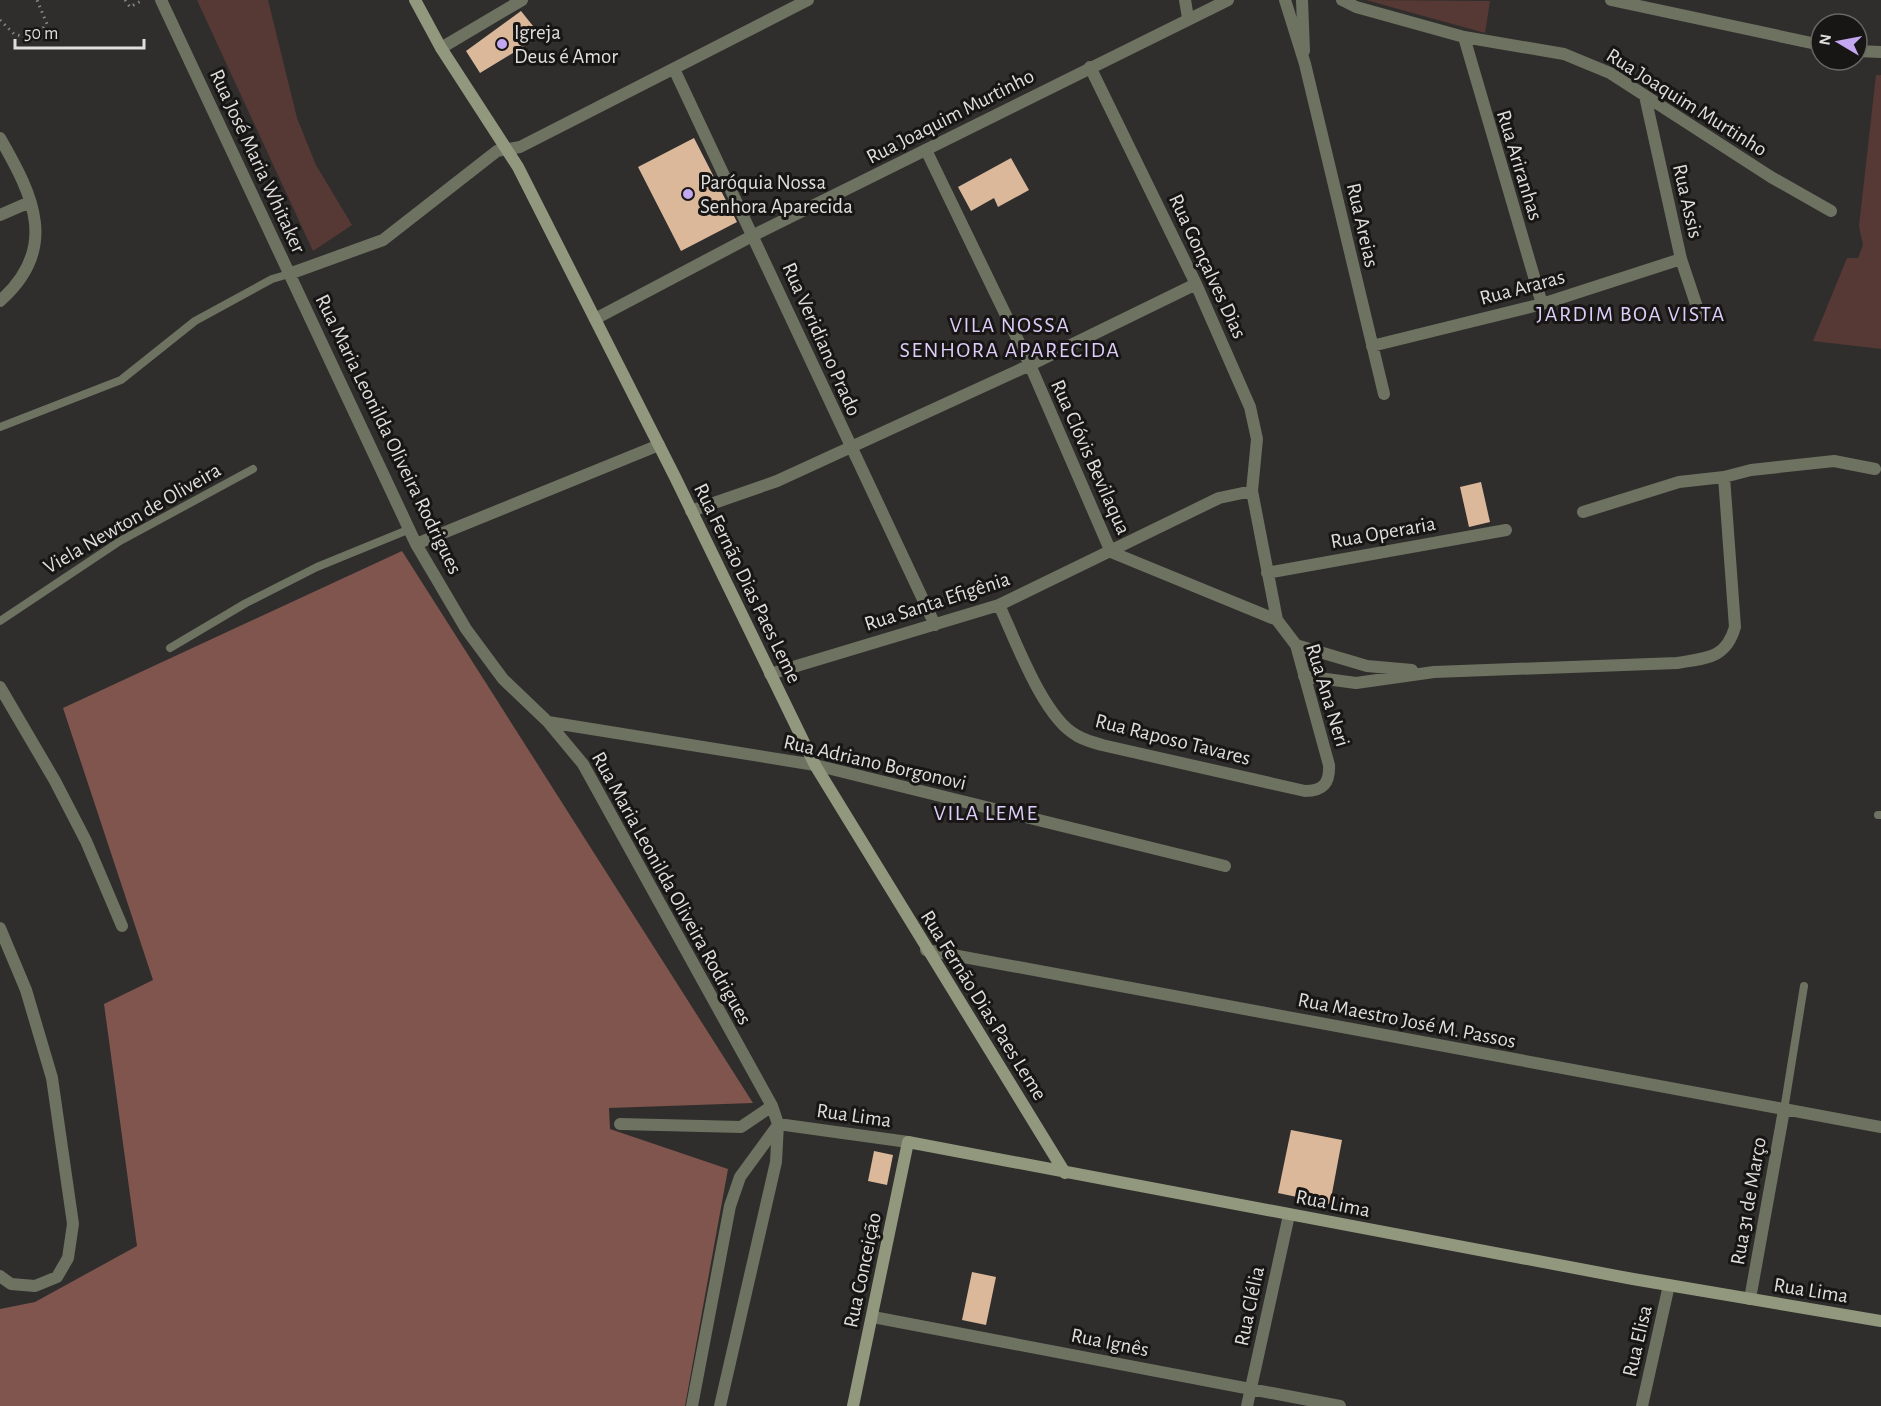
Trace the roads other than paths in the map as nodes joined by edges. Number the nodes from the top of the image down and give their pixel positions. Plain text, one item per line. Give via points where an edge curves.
1 (161, 0) edge
2 (415, 0) edge
3 (522, 0) edge
4 (808, 0) edge
5 (1185, 0) edge
6 (1228, 0) edge
7 (1285, 0) edge
8 (1302, 0) edge
9 (1342, 0) edge
10 (1611, 0) edge
11 (1188, 18) junction
12 (1464, 37) junction
13 (1809, 42) edge
14 (441, 48) junction
15 (1305, 64) junction
16 (1090, 67) junction
17 (674, 69) junction
18 (1645, 96) junction
19 (0, 138) edge
20 (508, 149) junction
21 (926, 150) junction
22 (30, 202) junction
23 (1831, 211) dead end
24 (0, 215) edge
25 (754, 235) junction
26 (1681, 259) junction
27 (290, 274) junction
28 (1196, 284) junction
29 (0, 301) edge
30 (1542, 304) junction
31 (1699, 313) dead end
32 (595, 319) junction
33 (1372, 346) junction
34 (1030, 365) junction
35 (1384, 394) dead end
36 (0, 427) edge
37 (658, 445) junction
38 (849, 446) junction
39 (253, 469) dead end
40 (1875, 469) dead end
41 (1724, 477) junction
42 (1252, 491) junction
43 (691, 511) junction
44 (1583, 512) dead end
45 (410, 530) junction
46 (1506, 530) dead end
47 (416, 544) junction
48 (1111, 552) junction
49 (1267, 573) junction
50 (999, 605) junction
51 (1277, 620) junction
52 (0, 621) edge
53 (935, 625) junction
54 (1296, 645) junction
55 (170, 648) dead end
56 (1434, 672) junction
57 (770, 674) junction
58 (1304, 676) junction
59 (0, 687) edge
60 (548, 722) junction
61 (815, 765) junction
62 (1305, 791) joint
63 (1225, 866) dead end
64 (122, 926) dead end
65 (0, 928) edge
66 (926, 950) junction
67 (1804, 986) dead end
68 (772, 1106) junction
69 (1784, 1110) junction
70 (620, 1124) dead end
71 (778, 1124) junction
72 (1881, 1127) edge
73 (909, 1142) junction
74 (1065, 1173) junction
75 (1289, 1215) junction
76 (0, 1276) edge
77 (1669, 1285) junction
78 (1750, 1299) junction
79 (873, 1317) junction
80 (1881, 1321) edge
81 (1251, 1389) junction
82 (692, 1406) edge
83 (720, 1406) edge
84 (853, 1406) edge
85 (1247, 1406) edge
86 (1340, 1406) edge
87 (1642, 1406) edge

1 - 27 street, Rua José Maria Whitaker
2 - 14 main road, Rua Fernão Dias Paes Leme
3 - 14 street
4 - 17 street
5 - 11 street
6 - 11 street, Rua Joaquim Murtinho
7 - 15 street
8 - 15 street
9 - 12 street, Rua Joaquim Murtinho via 1356,8
10 - 13 street
11 - 16 street, Rua Joaquim Murtinho
12 - 18 street, Rua Joaquim Murtinho via 1564,54 1610,73
12 - 30 street, Rua Ariranhas
14 - 20 main road, Rua Fernão Dias Paes Leme
15 - 33 street, Rua Areias
16 - 21 street, Rua Joaquim Murtinho
16 - 28 street, Rua Gonçalves Dias
17 - 20 street via 520,147
17 - 25 street, Rua Veridiano Prado
18 - 23 street, Rua Joaquim Murtinho
18 - 26 street, Rua Assis
19 - 22 street
20 - 27 street via 497,151 383,240
20 - 32 main road, Rua Fernão Dias Paes Leme
21 - 25 street, Rua Joaquim Murtinho
21 - 34 street, Rua Clóvis Bevilaqua
22 - 24 street
22 - 29 street via 35,220 34,252 21,280
25 - 32 street, Rua Joaquim Murtinho
25 - 38 street, Rua Veridiano Prado
26 - 30 street, Rua Araras
26 - 31 street, Rua Assis
27 - 36 lane via 272,279 195,321 121,380
27 - 45 street, Rua Maria Leonilda Oliveira Rodrigues
28 - 34 street
28 - 42 street, Rua Gonçalves Dias via 1250,407 1257,439
30 - 33 street, Rua Araras
32 - 37 main road, Rua Fernão Dias Paes Leme
33 - 35 street, Rua Areias
34 - 38 street
34 - 48 street, Rua Clóvis Bevilaqua
37 - 43 main road, Rua Fernão Dias Paes Leme
37 - 47 street
38 - 43 street via 777,481
38 - 53 street, Rua Veridiano Prado
39 - 52 lane, Viela Newton de Oliveira via 120,541
40 - 41 street via 1834,461 1751,470
41 - 44 street via 1679,483
41 - 56 street via 1735,627 1730,642 1714,657 1677,663
42 - 48 street, Rua Santa Efigênia via 1219,498
42 - 49 street, Rua Ana Neri
43 - 57 main road, Rua Fernão Dias Paes Leme
45 - 47 street, Rua Maria Leonilda Oliveira Rodrigues
45 - 55 lane via 276,587
46 - 49 street, Rua Operaria
47 - 60 street, Rua Maria Leonilda Oliveira Rodrigues via 466,629 503,679
48 - 50 street, Rua Santa Efigênia
48 - 51 street
49 - 51 street, Rua Ana Neri
50 - 53 street, Rua Santa Efigênia
50 - 62 street, Rua Raposo Tavares via 1045,701 1058,721 1075,735 1102,745
51 - 54 street, Rua Ana Neri
53 - 57 street, Rua Santa Efigênia
54 - 56 street via 1367,666
54 - 58 street, Rua Ana Neri
56 - 58 street via 1356,683
57 - 61 main road, Rua Fernão Dias Paes Leme
58 - 62 street, Rua Ana Neri via 1330,776 1317,791
59 - 64 street via 86,841
60 - 61 street, Rua Adriano Borgonovi
60 - 68 street, Rua Maria Leonilda Oliveira Rodrigues via 583,764
61 - 63 street, Rua Adriano Borgonovi
61 - 66 main road, Rua Fernão Dias Paes Leme
65 - 76 street via 26,990 52,1078 73,1224 68,1258 57,1277 35,1286 12,1284
66 - 69 street, Rua Maestro José M. Passos
66 - 74 main road, Rua Fernão Dias Paes Leme
67 - 69 lane
68 - 70 street via 741,1127
68 - 71 street, Rua Maria Leonilda Oliveira Rodrigues
69 - 72 street, Rua Maestro José M. Passos
69 - 78 street, Rua 31 de Março
71 - 73 street, Rua Lima
71 - 82 street via 740,1177 730,1206
71 - 83 street via 776,1162
73 - 74 main road, Rua Lima
73 - 79 main road, Rua Conceição
74 - 75 main road, Rua Lima
75 - 77 main road, Rua Lima
75 - 81 street, Rua Clélia
77 - 78 main road, Rua Lima
77 - 87 street, Rua Elisa
78 - 80 main road, Rua Lima
79 - 81 street, Rua Ignês
79 - 84 main road, Rua Conceição
81 - 85 street, Rua Clélia
81 - 86 street, Rua Ignês

